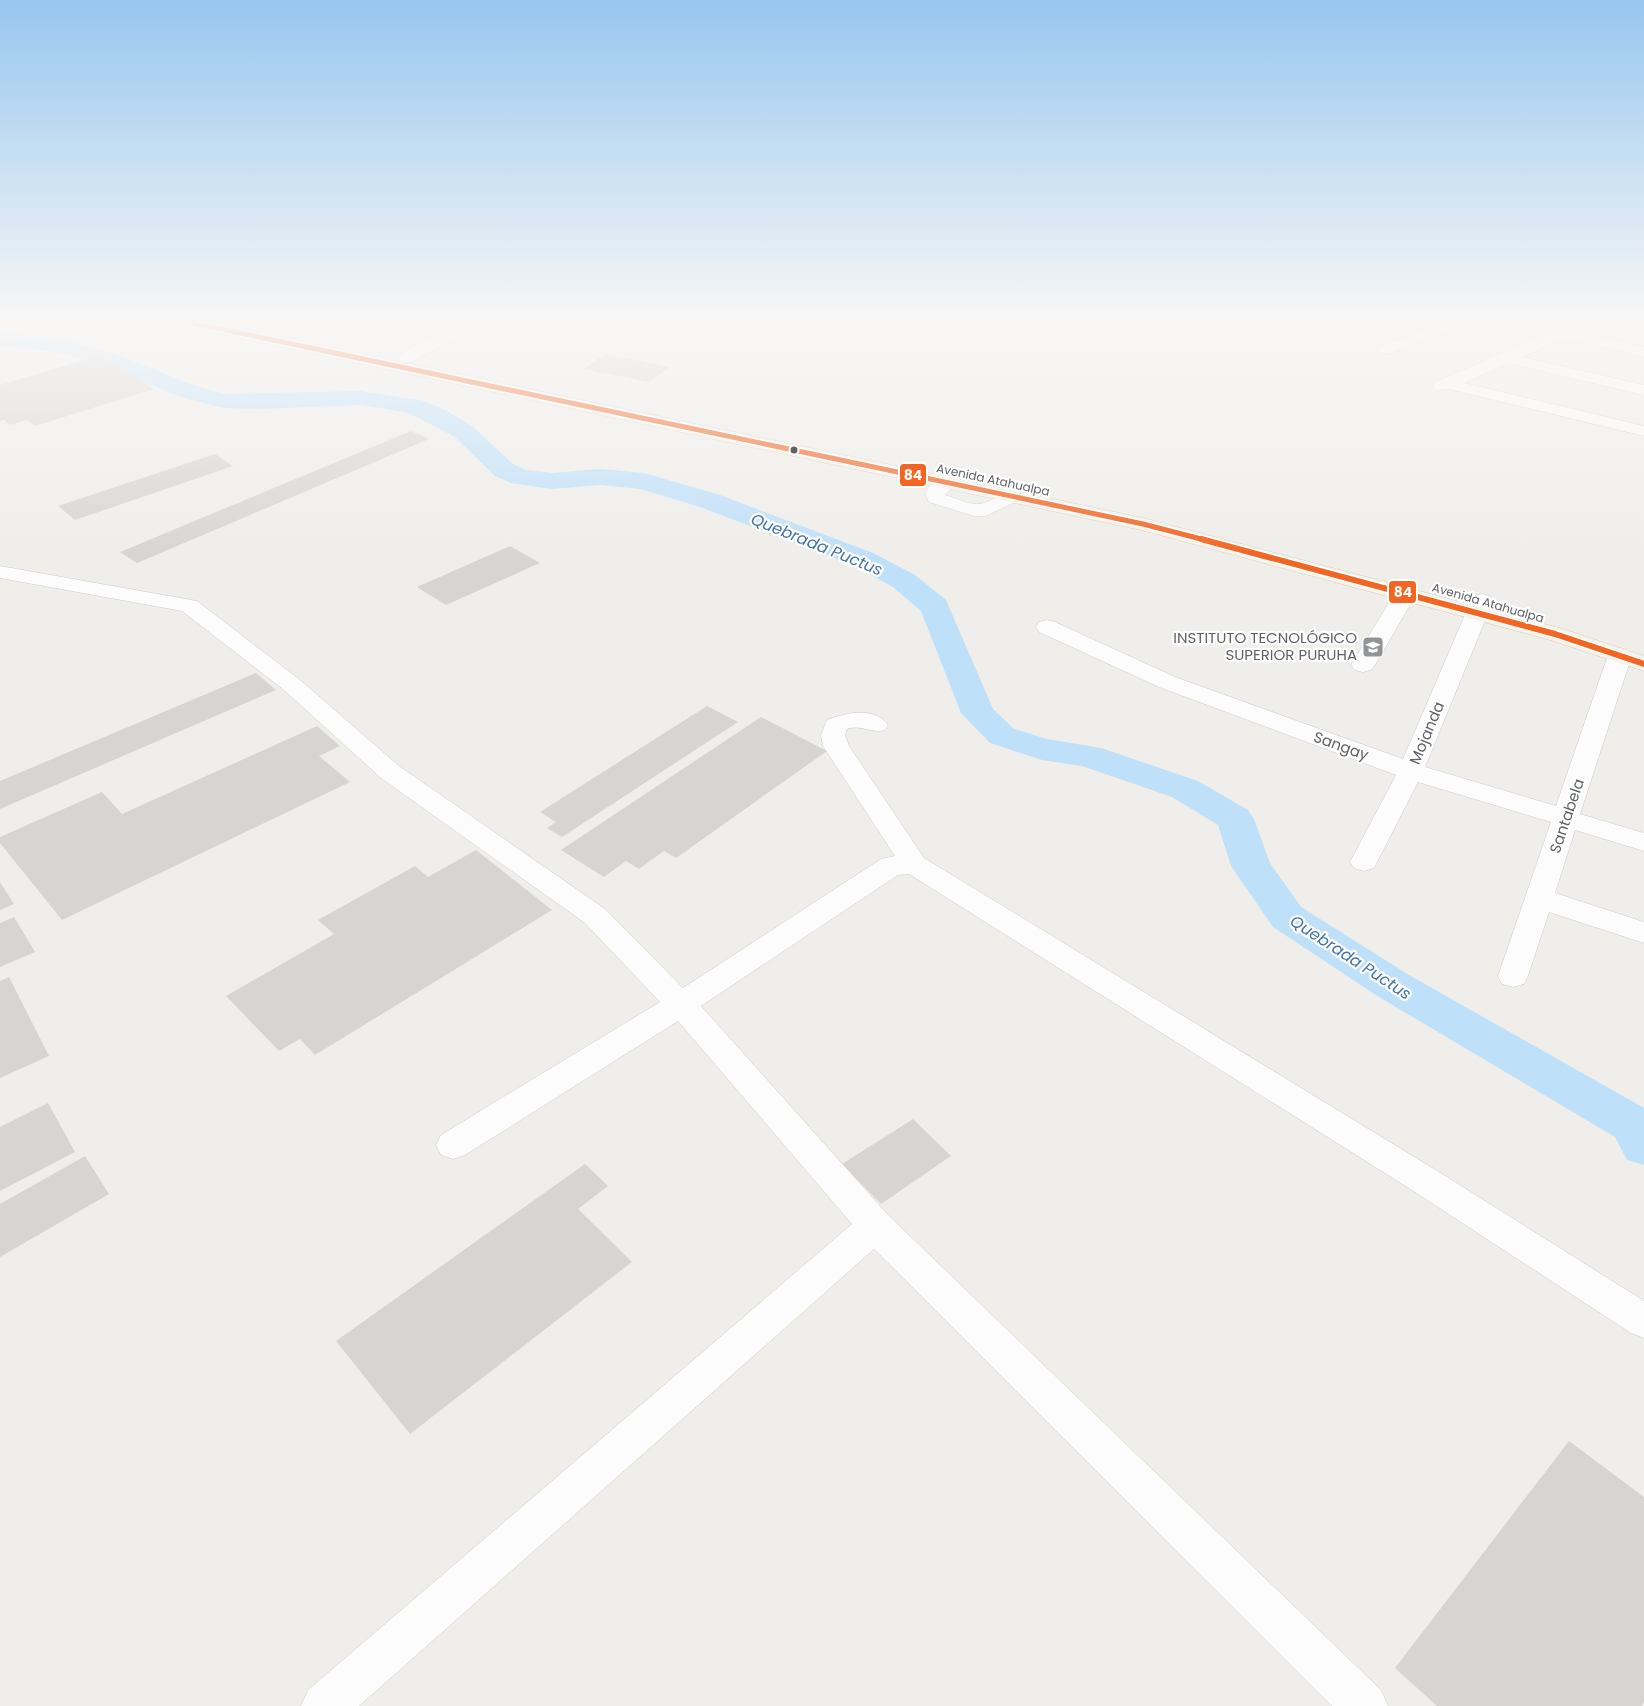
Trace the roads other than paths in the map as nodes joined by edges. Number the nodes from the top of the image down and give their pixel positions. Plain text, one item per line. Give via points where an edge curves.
1 (579, 399) edge
2 (584, 399) edge
3 (1498, 399) edge
4 (634, 410) junction
5 (1644, 431) edge
6 (950, 476) junction
7 (1025, 494) junction
8 (1237, 542) junction
9 (0, 572) edge
10 (1406, 593) junction
11 (1479, 607) junction
12 (1047, 627) dead end
13 (1636, 656) edge
14 (1363, 665) dead end
15 (876, 725) dead end
16 (1411, 771) junction
17 (1566, 820) junction
18 (1644, 842) edge
19 (1364, 862) dead end
20 (914, 864) junction
21 (1539, 898) junction
22 (1644, 933) edge
23 (1513, 976) dead end
24 (681, 1004) junction
25 (453, 1145) dead end
26 (875, 1226) junction
27 (1644, 1321) edge
28 (324, 1706) edge
29 (1365, 1706) edge

1 - 4 main road, Avenida Atahualpa
2 - 4 main road, Avenida Atahualpa
3 - 5 street
4 - 6 main road, Avenida Atahualpa
6 - 7 main road, Avenida Atahualpa
6 - 7 street via 935,493 936,498 974,510 986,510
7 - 8 main road, Avenida Atahualpa via 1151,514
8 - 10 main road, Avenida Atahualpa
8 - 11 main road, Avenida Atahualpa
9 - 24 street via 189,606 292,685 390,772 595,916
10 - 11 main road, Avenida Atahualpa
10 - 14 street
11 - 13 main road, Avenida Atahualpa via 1560,622
11 - 16 street, Mojanda
12 - 16 street, Sangay via 1167,682
13 - 17 street, Santabela
15 - 20 street via 866,720 849,720 836,725 833,735 836,746
16 - 17 street, Sangay
16 - 19 street, Mojanda
17 - 18 street, Sangay
17 - 21 street, Santabela
20 - 24 street via 891,866
20 - 27 street via 1427,1182
21 - 22 street
21 - 23 street, Santabela
24 - 25 street
24 - 26 street
26 - 28 street
26 - 29 street

